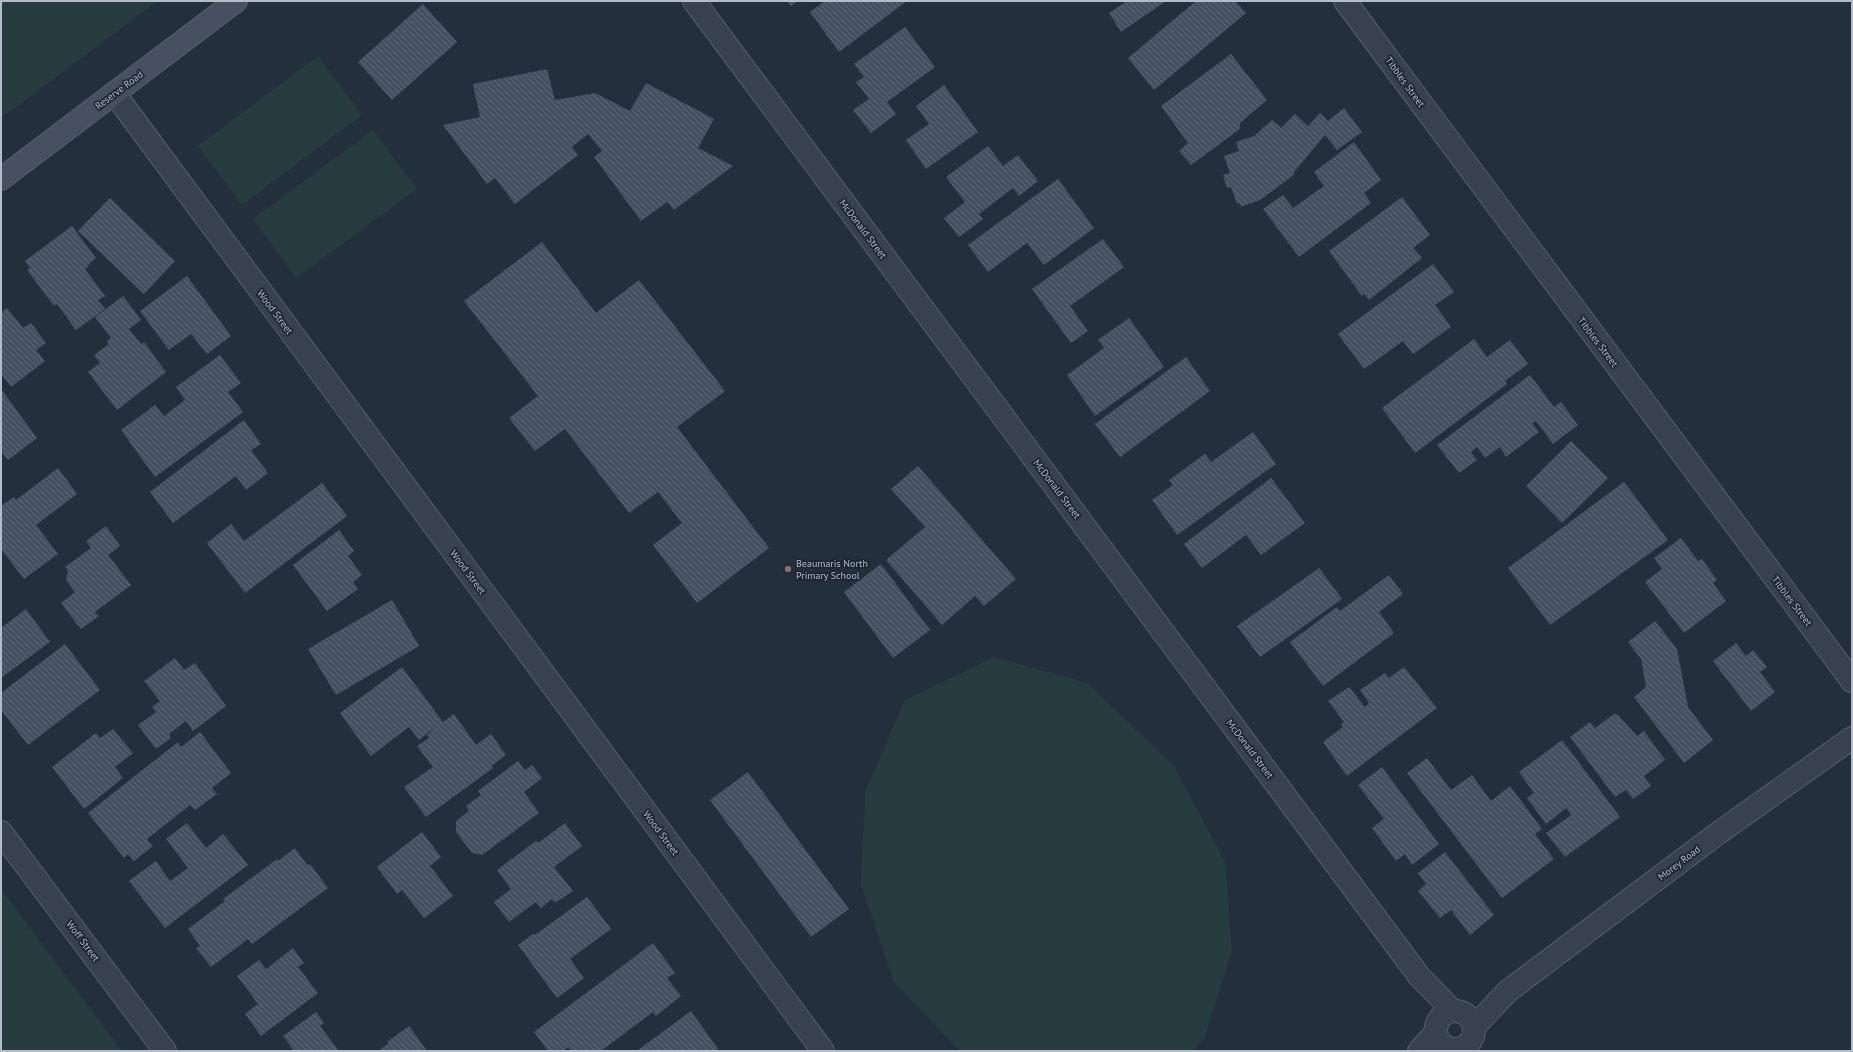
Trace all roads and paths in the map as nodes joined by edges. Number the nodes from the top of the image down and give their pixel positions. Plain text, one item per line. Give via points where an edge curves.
1 (236, 1) edge
2 (694, 1) edge
3 (1345, 1) edge
4 (114, 93) junction
5 (1, 179) edge
6 (1852, 681) edge
7 (1852, 738) edge
8 (1, 832) edge
9 (1456, 1036) edge
10 (165, 1051) edge
11 (823, 1051) edge
12 (1418, 1051) edge

1 - 4 street, Reserve Road
2 - 9 street, McDonald Street via 1419,976
3 - 6 street, Tibbles Street
4 - 5 street, Reserve Road
4 - 11 street, Wood Street
7 - 9 street, Morey Road via 1716,834 1508,991
8 - 10 street, Woff Street
9 - 12 street, Morey Road

